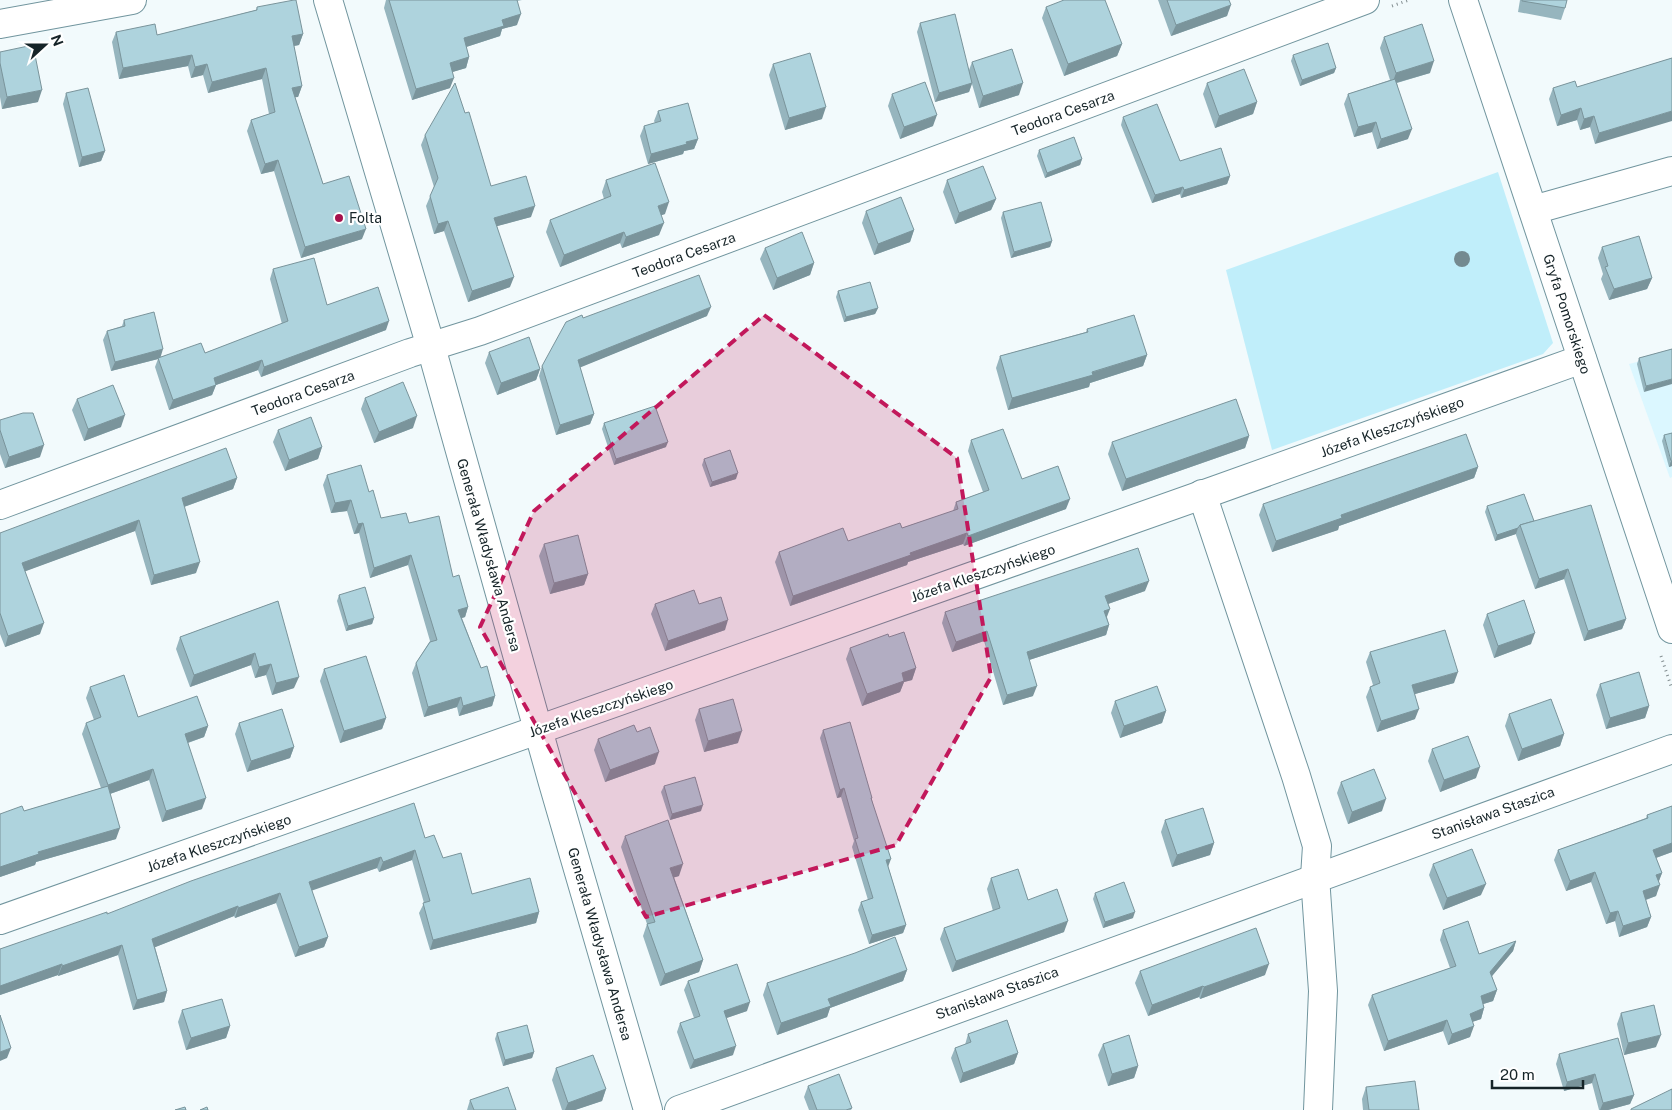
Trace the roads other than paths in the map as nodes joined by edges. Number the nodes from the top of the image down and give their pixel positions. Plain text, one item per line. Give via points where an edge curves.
1 (132, 0) edge
2 (328, 0) edge
3 (1365, 0) edge
4 (1463, 0) edge
5 (0, 24) edge
6 (1672, 171) edge
7 (1533, 210) junction
8 (430, 347) junction
9 (1582, 359) junction
10 (1202, 494) junction
11 (0, 505) edge
12 (1672, 629) edge
13 (538, 730) junction
14 (1672, 749) edge
15 (1315, 877) junction
16 (0, 920) edge
17 (1318, 1107) edge
18 (648, 1110) edge
19 (679, 1110) edge

1 - 5 street
2 - 8 street, Generała Władysława Andersa
3 - 8 street, Teodora Cesarza
4 - 7 street, Gryfa Pomorskiego
6 - 7 street
7 - 9 street, Gryfa Pomorskiego
8 - 11 street, Teodora Cesarza
8 - 13 street, Generała Władysława Andersa
9 - 10 street, Józefa Kleszczyńskiego
9 - 12 street, Gryfa Pomorskiego
10 - 13 street, Józefa Kleszczyńskiego
10 - 15 street via 1317,846
13 - 16 street, Józefa Kleszczyńskiego
13 - 18 street, Generała Władysława Andersa
14 - 15 street, Stanisława Staszica
15 - 17 street via 1323,991
15 - 19 street, Stanisława Staszica

